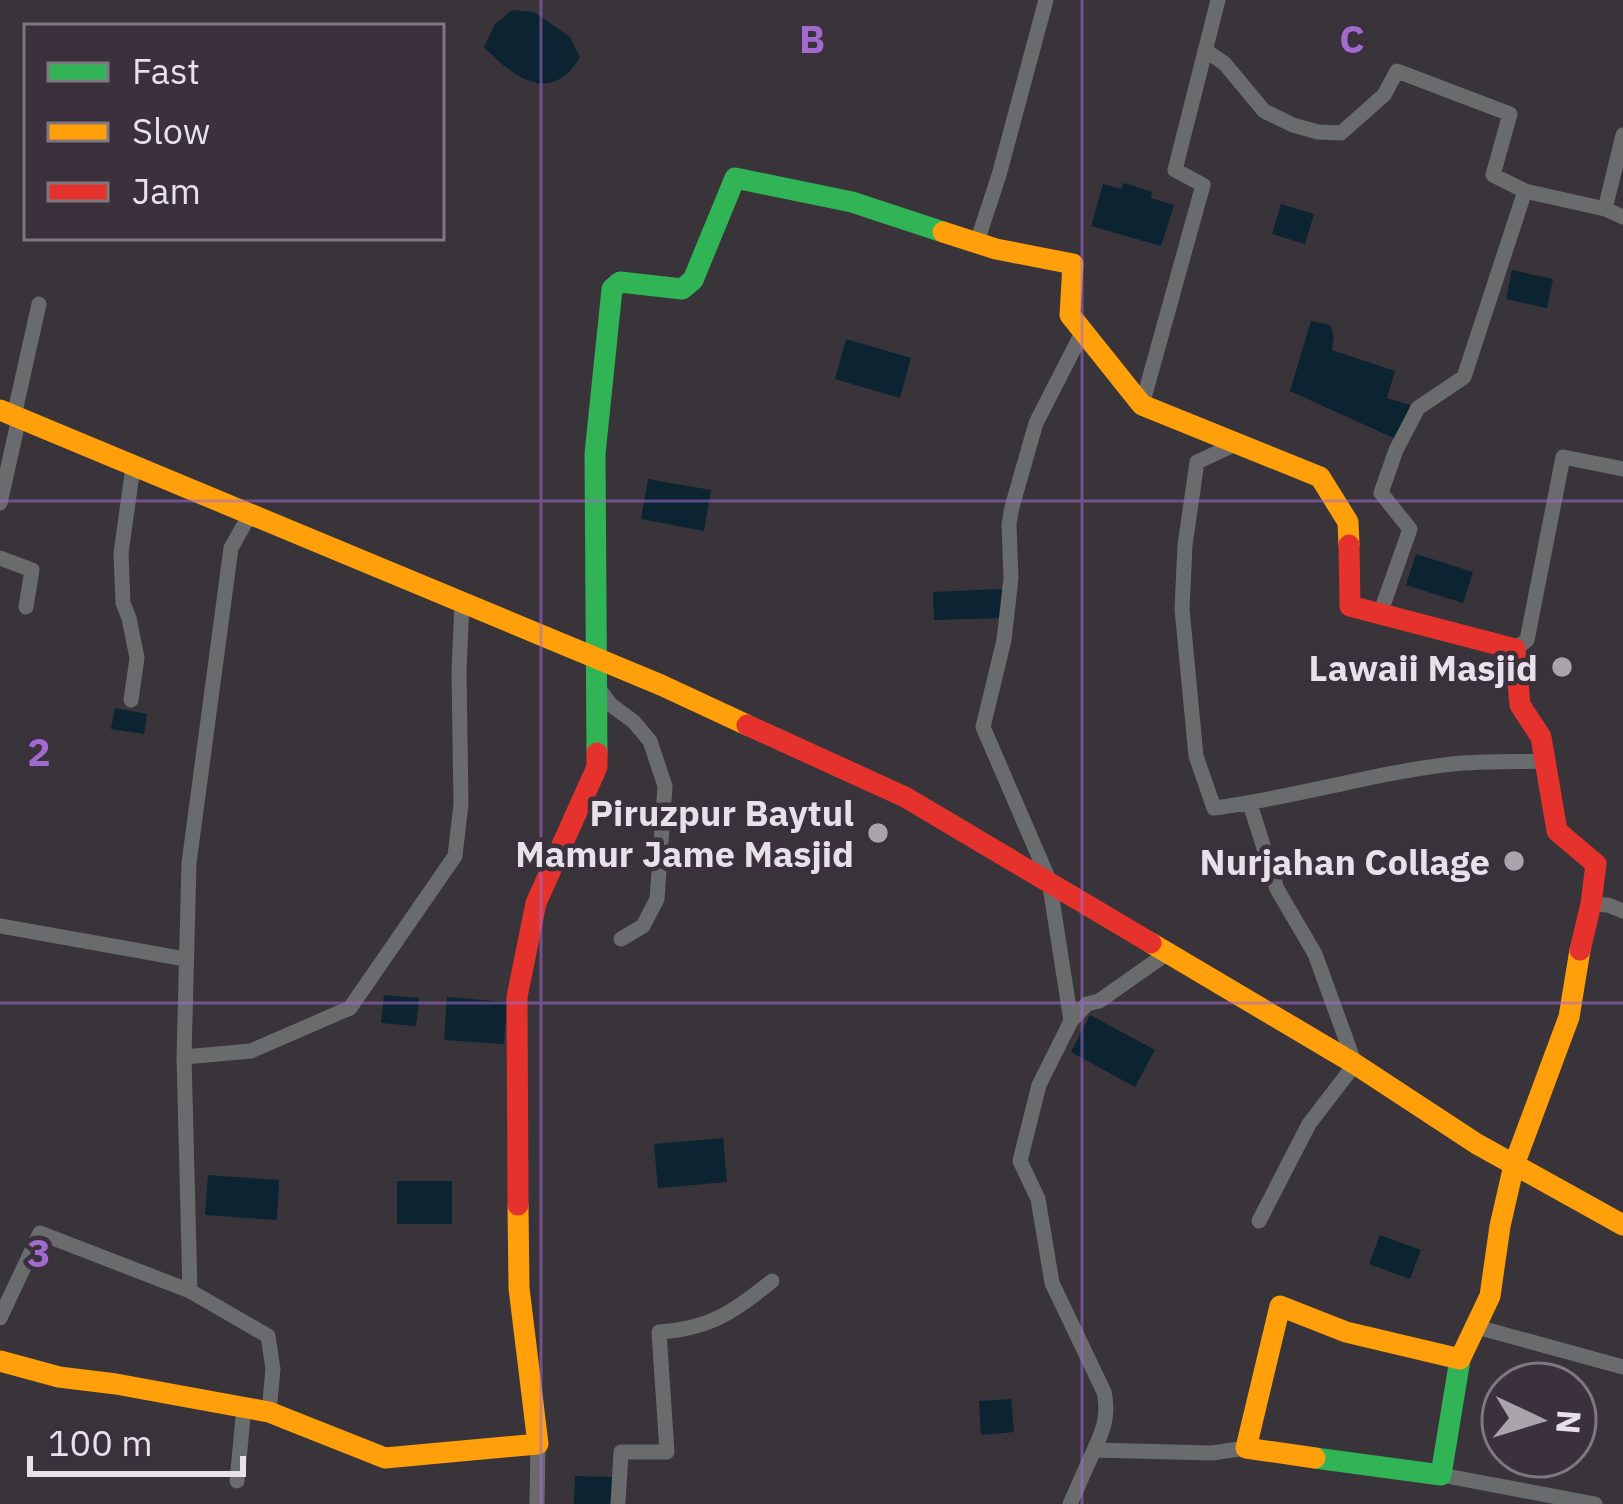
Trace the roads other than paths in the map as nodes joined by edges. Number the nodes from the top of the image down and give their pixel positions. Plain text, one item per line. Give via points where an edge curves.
1 (1046, 0) edge
2 (1218, 0) edge
3 (1205, 50) junction
4 (1623, 135) edge
5 (1525, 191) junction
6 (1605, 209) junction
7 (1623, 217) edge
8 (977, 242) junction
9 (39, 304) dead end
10 (1083, 331) junction
11 (1142, 405) junction
12 (11, 415) edge
13 (1238, 443) junction
14 (133, 467) junction
15 (1623, 470) edge
16 (0, 503) edge
17 (249, 516) junction
18 (0, 558) edge
19 (462, 602) junction
20 (26, 607) dead end
21 (1380, 614) junction
22 (1515, 649) junction
23 (596, 658) junction
24 (597, 686) junction
25 (131, 700) dead end
26 (1545, 761) junction
27 (1250, 804) junction
28 (1049, 880) junction
29 (1592, 904) junction
30 (1623, 911) edge
31 (0, 926) edge
32 (620, 939) dead end
33 (1169, 952) junction
34 (185, 959) junction
35 (1071, 1021) junction
36 (184, 1057) junction
37 (1355, 1064) junction
38 (1514, 1165) junction
39 (1259, 1221) dead end
40 (1623, 1225) edge
41 (772, 1281) dead end
42 (190, 1291) junction
43 (0, 1318) edge
44 (1477, 1328) junction
45 (1460, 1359) junction
46 (0, 1361) edge
47 (1623, 1367) edge
48 (244, 1407) junction
49 (269, 1412) junction
50 (538, 1444) junction
51 (1246, 1448) junction
52 (1094, 1450) junction
53 (1442, 1475) junction
54 (237, 1481) dead end
55 (537, 1504) edge
56 (618, 1504) edge
57 (1070, 1504) edge
58 (1595, 1504) edge

1 - 8 street
2 - 3 street
3 - 5 street via 1264,111 1318,132 1341,133 1397,71 1510,114 1493,175
3 - 11 street via 1175,170 1203,185
4 - 6 street
5 - 6 street
5 - 21 street via 1464,377 1418,408 1381,493 1410,530
6 - 7 street
8 - 10 main road via 1073,264 1070,315
8 - 23 main road via 852,202 735,178 693,280 682,290 620,283 613,289 596,454
9 - 12 street
10 - 11 main road
10 - 28 street via 1036,423 1012,507 1004,640 983,728
11 - 13 main road
12 - 14 main road
12 - 16 street
13 - 21 main road via 1320,477 1348,522 1350,606
13 - 27 street via 1197,462 1182,609 1196,756 1208,791 1214,808
14 - 17 main road
14 - 25 street via 121,553 137,658
15 - 22 street via 1563,458 1527,640
17 - 19 main road
17 - 34 street via 230,548 189,863
18 - 20 street via 32,570
19 - 23 main road
19 - 36 street via 455,856 350,1008 251,1051
21 - 22 main road
22 - 26 main road via 1520,705 1541,737
23 - 24 main road
23 - 28 main road via 905,796
24 - 32 street via 650,741 665,786 657,898 643,926
24 - 50 main road via 597,767 536,903 517,997 519,1288
26 - 27 street via 1452,764
26 - 29 main road via 1557,831 1596,864
27 - 37 street via 1277,889 1315,954
28 - 33 main road
28 - 35 street
29 - 30 street
29 - 38 main road via 1569,1016
31 - 34 street
33 - 35 street
33 - 37 main road
34 - 36 street
35 - 52 street via 1039,1085 1020,1161 1038,1199 1052,1283 1104,1392 1108,1410
36 - 42 street
37 - 38 main road
37 - 39 street via 1309,1124
38 - 40 main road
38 - 44 main road
41 - 56 street via 712,1323 659,1332 667,1452 621,1451
42 - 43 street via 40,1233
42 - 49 street via 268,1336
44 - 45 main road
44 - 47 street
45 - 51 main road via 1346,1332 1280,1306
45 - 53 main road
46 - 48 main road
48 - 49 main road
48 - 54 street
49 - 50 main road via 385,1459
50 - 55 street
51 - 52 street
51 - 53 main road
52 - 57 street
53 - 58 street

